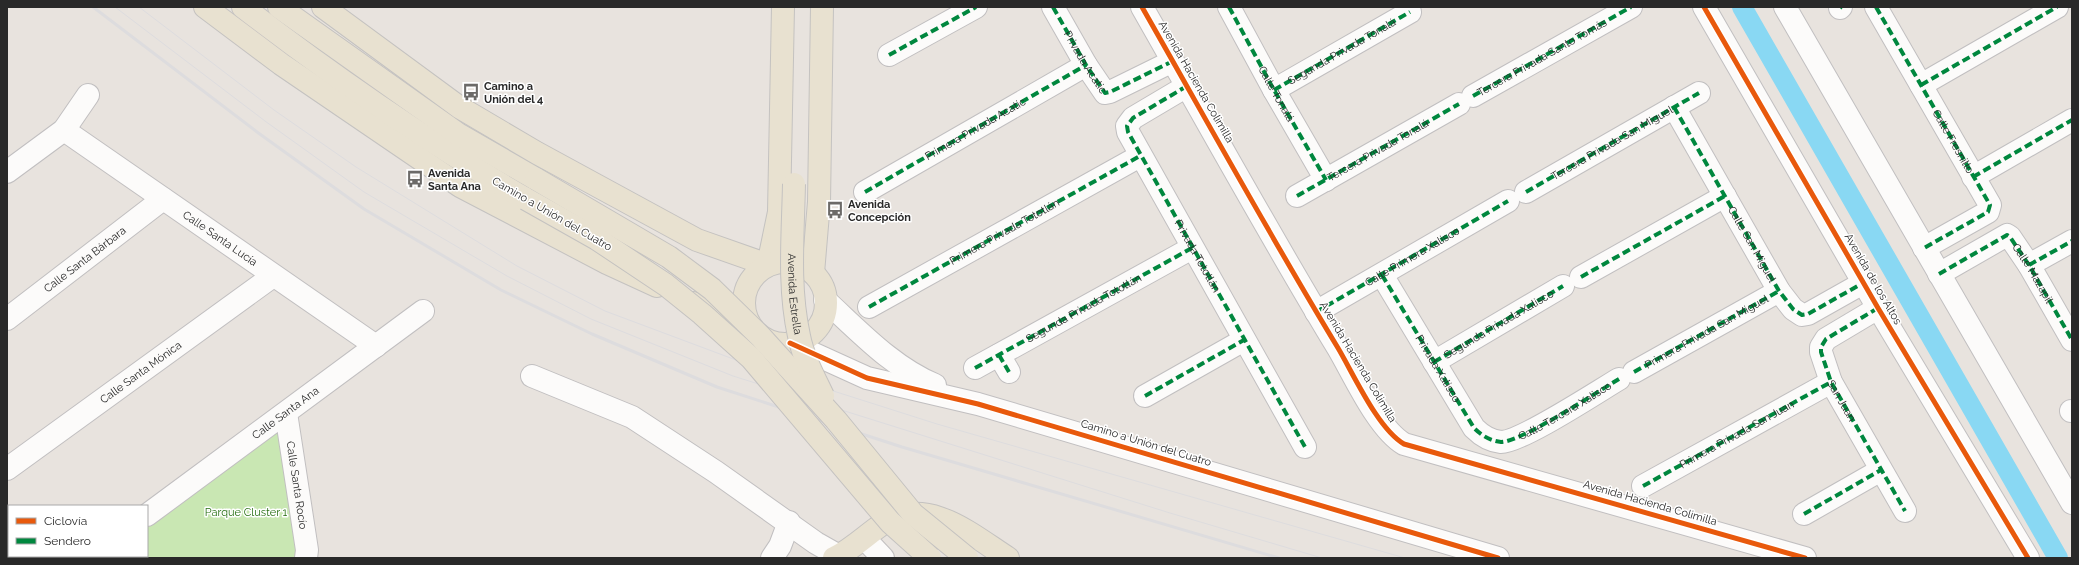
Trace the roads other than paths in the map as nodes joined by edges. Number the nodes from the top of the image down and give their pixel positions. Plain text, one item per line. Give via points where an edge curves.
1 (205, 7) edge
2 (242, 7) edge
3 (279, 7) edge
4 (323, 7) edge
5 (783, 7) edge
6 (797, 7) edge
7 (822, 7) edge
8 (976, 7) edge
9 (1053, 7) edge
10 (1142, 7) edge
11 (1229, 7) edge
12 (1704, 7) edge
13 (1785, 7) edge
14 (1876, 7) edge
15 (2056, 7) edge
16 (1623, 9) edge
17 (1410, 12) dead end
18 (889, 55) dead end
19 (1173, 61) junction
20 (1086, 64) junction
21 (1186, 86) junction
22 (1921, 86) junction
23 (1274, 90) junction
24 (1699, 93) dead end
25 (88, 95) dead end
26 (1466, 100) joint
27 (1674, 107) junction
28 (2072, 120) edge
29 (64, 130) junction
30 (1140, 156) junction
31 (7, 172) edge
32 (1973, 177) junction
33 (1326, 180) junction
34 (865, 192) dead end
35 (1297, 196) dead end
36 (1517, 196) joint
37 (1725, 196) junction
38 (163, 199) junction
39 (2072, 241) edge
40 (1192, 248) junction
41 (1924, 248) junction
42 (768, 265) junction
43 (2029, 265) junction
44 (813, 273) junction
45 (1939, 274) junction
46 (1382, 275) junction
47 (273, 276) junction
48 (1863, 283) junction
49 (1779, 291) junction
50 (825, 300) junction
51 (869, 307) dead end
52 (1878, 308) junction
53 (423, 311) dead end
54 (1316, 312) junction
55 (7, 319) edge
56 (757, 332) junction
57 (1244, 340) junction
58 (2072, 340) edge
59 (790, 343) junction
60 (376, 346) junction
61 (1434, 362) junction
62 (975, 368) dead end
63 (532, 376) dead end
64 (1626, 376) joint
65 (1831, 382) junction
66 (1145, 396) dead end
67 (978, 404) junction
68 (286, 412) junction
69 (836, 420) junction
70 (1510, 440) joint
71 (1305, 448) dead end
72 (7, 469) edge
73 (1881, 470) junction
74 (1643, 486) dead end
75 (2072, 503) edge
76 (1905, 511) dead end
77 (148, 514) edge
78 (1804, 514) dead end
79 (945, 520) junction
80 (789, 522) junction
81 (865, 539) junction
82 (837, 557) edge
83 (306, 558) edge
84 (772, 558) edge
85 (883, 558) edge
86 (922, 558) edge
87 (930, 558) edge
88 (968, 558) edge
89 (1008, 558) edge
90 (1498, 558) edge
91 (1805, 558) edge
92 (2028, 558) edge

1 - 56 main road via 281,64 460,186 607,264
2 - 87 main road, Camino a Unión del Cuatro, bridge via 374,105 456,158 597,239 666,285 751,358 890,522
3 - 69 main road, Camino a Unión del Cuatro, bridge via 458,134 669,257 712,289 761,337
4 - 42 main road via 459,106 537,153 697,240
5 - 42 main road via 779,212
6 - 69 main road, Avenida Estrella, bridge via 792,281 799,337 809,368
7 - 44 main road via 819,202
8 - 18 street
9 - 20 street, Privada Acatic
10 - 19 street, Avenida Hacienda Colimilla
11 - 23 street, Calle Tonalá
12 - 48 street, Avenida de los Altos
13 - 41 street
14 - 22 street, Calle Fresnillo
15 - 22 street
16 - 26 street, Tercera Privada Santo Tomás
17 - 23 street, Segunda Privada Tonalá
19 - 20 street, Privada Acatic via 1108,94 1103,91
19 - 21 street, Avenida Hacienda Colimilla
20 - 34 street, Primera Privada Acatic
21 - 30 street, Privada Tototlán via 1130,121 1128,132
21 - 54 street, Avenida Hacienda Colimilla
22 - 32 street, Calle Fresnillo
23 - 33 street, Calle Tonalá
24 - 27 street, Tercera Privada San Miguel
25 - 29 street
26 - 33 street, Tercera Privada Tonalá
27 - 36 street, Tercera Privada San Miguel
27 - 37 street, Calle San Miguel
28 - 32 street
29 - 31 street
29 - 38 street, Calle Santa Lucía
30 - 40 street, Privada Tototlán
30 - 51 street, Primera Privada Tototlán
32 - 41 street, Calle Fresnillo via 1989,201 1988,212
33 - 35 street, Tercera Privada Tonalá
36 - 46 street, Calle Primera Xalisco
37 - 49 street, Calle San Miguel
37 - 61 street, Segunda Privada Xalisco
38 - 47 street, Calle Santa Lucía
38 - 55 street, Calle Santa Bárbara
39 - 43 street
40 - 57 street, Privada Tototlán
40 - 62 street, Segunda Privada Tototlán via 1004,364
41 - 45 street
42 - 44 main road via 791,262
42 - 56 main road via 756,273 748,284 744,296 746,315
43 - 45 street, Calle Mazapil via 2007,235
43 - 58 street, Calle Mazapil
44 - 50 main road via 824,290
45 - 75 street
46 - 54 street, Calle Primera Xalisco
46 - 61 street, Privada Xalisco
47 - 60 street, Calle Santa Lucía
47 - 72 street, Calle Santa Mónica
48 - 49 street, Calle San Miguel via 1814,312 1802,315 1793,309
48 - 52 street, Avenida de los Altos
49 - 64 street, Primera Privada San Miguel
50 - 59 main road via 824,313 816,328 803,339
50 - 67 street, Camino a Unión del Cuatro via 873,344 914,376
52 - 65 street, San Juan via 1823,343 1822,357
52 - 92 street, Avenida de los Altos
53 - 60 street, Calle Santa Ana
54 - 91 street, Avenida Hacienda Colimilla via 1386,428 1404,444
56 - 59 main road via 777,343
57 - 66 street
57 - 71 street, Privada Tototlán
59 - 67 street, Camino a Unión del Cuatro via 867,378
60 - 68 street, Calle Santa Ana
61 - 70 street, Privada Xalisco via 1474,428 1484,437 1496,441
63 - 80 street via 632,417
64 - 70 street, Calle Tercera Xalisco via 1522,436
65 - 73 street, San Juan
65 - 74 street, Primera Privada San Juan
67 - 90 street, Camino a Unión del Cuatro
68 - 77 street, Calle Santa Ana
68 - 83 street, Calle Santa Rocío via 307,550
69 - 88 main road, bridge via 913,514
73 - 76 street, San Juan
73 - 78 street
79 - 81 main road via 927,514 906,514 885,523
79 - 86 main road via 931,524 921,534 919,546
79 - 89 main road
80 - 82 street
80 - 84 street via 780,546
81 - 82 main road
81 - 85 street

